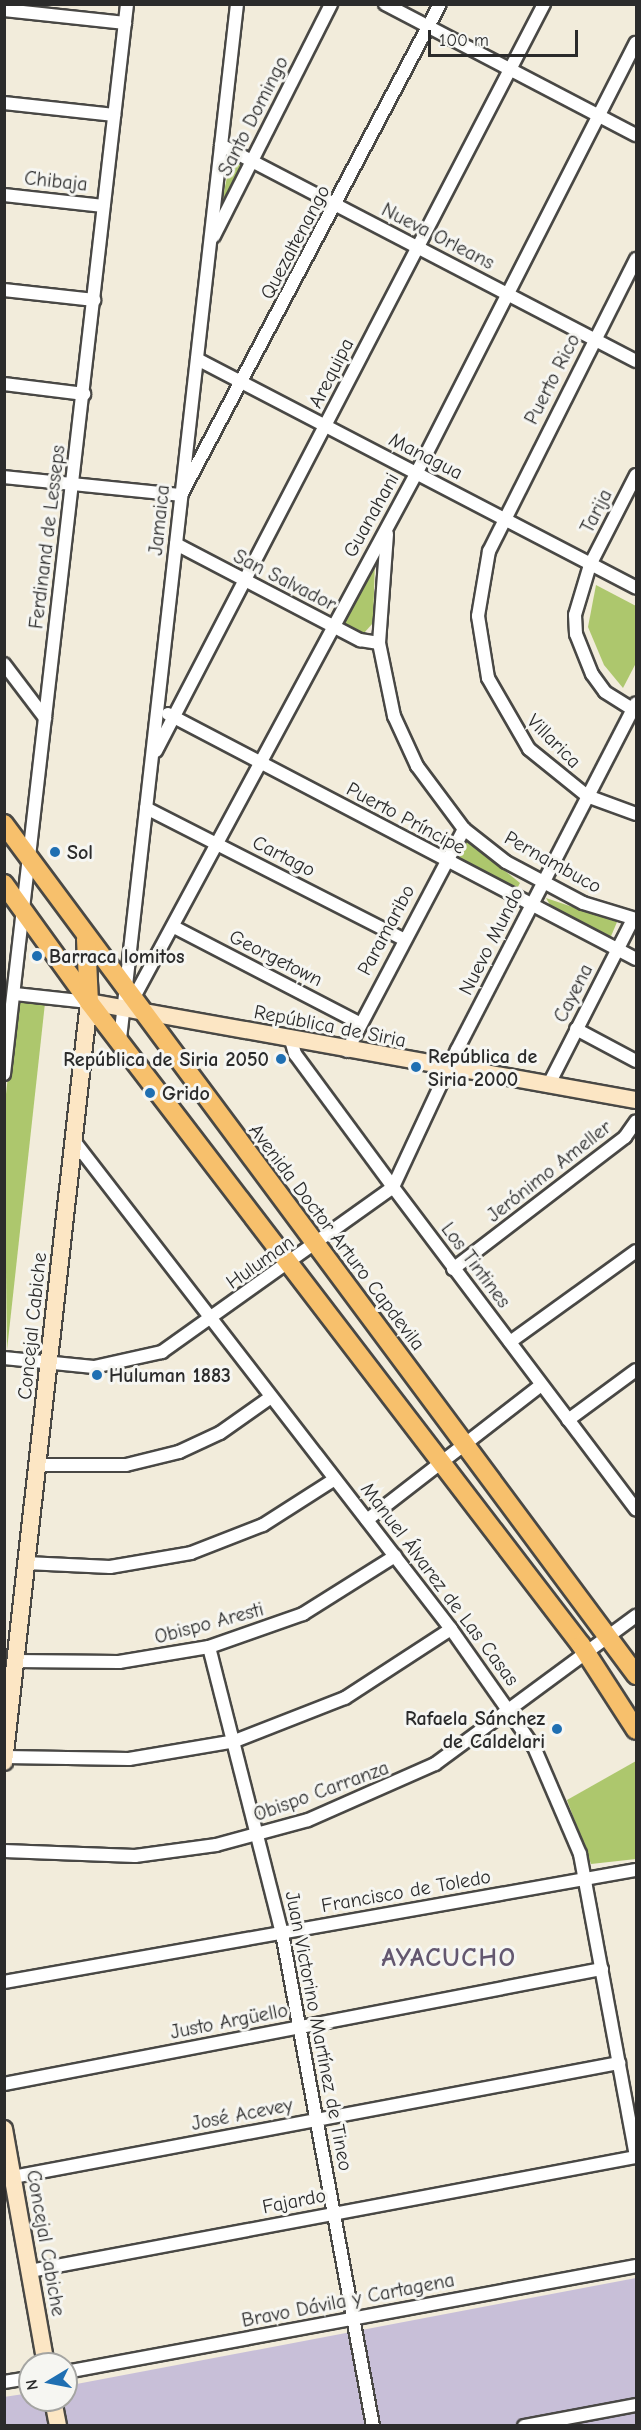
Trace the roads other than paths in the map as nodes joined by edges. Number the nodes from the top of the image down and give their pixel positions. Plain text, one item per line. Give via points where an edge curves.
1 (127, 4) edge
2 (237, 4) edge
3 (331, 4) edge
4 (385, 4) edge
5 (440, 4) edge
6 (544, 4) edge
7 (4, 10) edge
8 (124, 23) junction
9 (429, 26) junction
10 (636, 43) edge
11 (510, 68) junction
12 (4, 102) edge
13 (114, 115) junction
14 (600, 116) junction
15 (636, 135) edge
16 (221, 145) junction
17 (252, 161) junction
18 (4, 195) edge
19 (104, 206) junction
20 (337, 206) junction
21 (210, 245) junction
22 (417, 247) junction
23 (636, 259) edge
24 (4, 290) edge
25 (508, 294) junction
26 (94, 300) junction
27 (594, 339) junction
28 (197, 359) junction
29 (636, 361) edge
30 (244, 383) junction
31 (4, 384) edge
32 (84, 394) junction
33 (326, 426) junction
34 (416, 474) junction
35 (636, 475) edge
36 (4, 477) edge
37 (73, 486) junction
38 (181, 495) junction
39 (504, 518) junction
40 (390, 521) junction
41 (176, 544) junction
42 (590, 565) junction
43 (242, 581) junction
44 (636, 588) edge
45 (331, 626) junction
46 (379, 643) junction
47 (4, 664) edge
48 (635, 708) edge
49 (158, 712) junction
50 (174, 716) junction
51 (45, 718) junction
52 (152, 759) junction
53 (258, 762) junction
54 (587, 796) junction
55 (146, 808) junction
56 (636, 814) edge
57 (4, 824) edge
58 (464, 829) junction
59 (216, 843) junction
60 (30, 860) junction
61 (444, 860) junction
62 (4, 884) edge
63 (542, 884) junction
64 (531, 906) junction
65 (24, 910) junction
66 (635, 919) edge
67 (174, 927) junction
68 (85, 935) junction
69 (403, 939) junction
70 (617, 950) junction
71 (636, 959) edge
72 (15, 994) junction
73 (89, 1002) junction
74 (130, 1003) junction
75 (359, 1023) junction
76 (576, 1029) junction
77 (120, 1039) junction
78 (291, 1040) junction
79 (347, 1051) junction
80 (636, 1061) edge
81 (450, 1069) junction
82 (5, 1071) edge
83 (548, 1086) junction
84 (636, 1100) edge
85 (636, 1121) edge
86 (74, 1141) junction
87 (393, 1187) junction
88 (316, 1246) junction
89 (636, 1251) edge
90 (292, 1264) junction
91 (453, 1269) junction
92 (211, 1320) junction
93 (510, 1342) junction
94 (4, 1358) edge
95 (49, 1364) junction
96 (636, 1370) edge
97 (541, 1385) junction
98 (271, 1397) junction
99 (568, 1420) junction
100 (464, 1444) junction
101 (442, 1462) junction
102 (37, 1465) junction
103 (335, 1479) junction
104 (634, 1502) edge
105 (367, 1520) junction
106 (395, 1556) junction
107 (26, 1563) junction
108 (636, 1616) edge
109 (451, 1629) junction
110 (610, 1636) junction
111 (209, 1647) junction
112 (587, 1654) junction
113 (15, 1661) junction
114 (636, 1675) edge
115 (512, 1711) junction
116 (636, 1730) edge
117 (235, 1742) junction
118 (5, 1757) edge
119 (4, 1762) edge
120 (259, 1836) junction
121 (4, 1851) edge
122 (636, 1870) edge
123 (585, 1879) junction
124 (282, 1933) junction
125 (602, 1969) junction
126 (4, 1982) edge
127 (300, 2027) junction
128 (619, 2063) junction
129 (4, 2084) edge
130 (632, 2108) edge
131 (317, 2120) junction
132 (4, 2129) edge
133 (636, 2157) edge
134 (13, 2177) junction
135 (334, 2214) junction
136 (636, 2266) edge
137 (30, 2271) junction
138 (354, 2320) junction
139 (44, 2352) edge
140 (78, 2370) edge
141 (636, 2405) edge
142 (373, 2426) edge
143 (524, 2426) edge

1 - 8 street, Ferdinand de Lesseps
2 - 16 street, Jamaica
3 - 17 street, Santo Domingo
4 - 9 street
5 - 9 street, Quezaltenango
6 - 11 street, Arequipa
7 - 8 street
8 - 13 street, Ferdinand de Lesseps
9 - 11 street
9 - 20 street, Quezaltenango
10 - 14 street, Guanahani
11 - 14 street
11 - 22 street, Arequipa
12 - 13 street
13 - 19 street, Ferdinand de Lesseps
14 - 15 street
14 - 25 street, Guanahani
16 - 17 street, Nueva Orleans
16 - 21 street, Jamaica
17 - 20 street, Nueva Orleans
17 - 21 street, Santo Domingo
18 - 19 street, Chibaja
19 - 26 street, Ferdinand de Lesseps
20 - 22 street, Nueva Orleans
20 - 30 street, Quezaltenango
21 - 28 street, Jamaica
22 - 25 street, Nueva Orleans
22 - 33 street, Arequipa
23 - 27 street, Puerto Rico
24 - 26 street
25 - 27 street, Nueva Orleans
25 - 34 street, Guanahani
26 - 32 street, Ferdinand de Lesseps
27 - 29 street, Nueva Orleans
27 - 39 street, Puerto Rico
28 - 30 street, Managua
28 - 38 street, Jamaica
30 - 33 street, Managua
30 - 38 street, Quezaltenango
31 - 32 street
32 - 37 street, Ferdinand de Lesseps
33 - 34 street, Managua
33 - 43 street, Arequipa
34 - 39 street, Managua
34 - 40 street, Guanahani
35 - 42 street, Tarija
36 - 37 street
37 - 38 street
37 - 51 street, Ferdinand de Lesseps
38 - 41 street, Jamaica
39 - 42 street, Managua
39 - 54 street, Villarica via 480,582 480,645 488,678 510,724 529,749
40 - 45 street, Guanahani
40 - 46 street, Pernambuco via 380,570
41 - 43 street, San Salvador
41 - 49 street, Jamaica
42 - 44 street, Managua
42 - 48 street, Tarija via 575,615 582,655 605,692
43 - 45 street, San Salvador
43 - 50 street, Arequipa
45 - 46 street, San Salvador
45 - 53 street, Guanahani
46 - 58 street, Pernambuco via 402,738
47 - 51 street
48 - 54 street, Nuevo Mundo
49 - 50 street, Puerto Príncipe
49 - 52 street, Jamaica
50 - 52 street, Arequipa
50 - 53 street, Puerto Príncipe
51 - 60 street, Ferdinand de Lesseps
52 - 55 street, Jamaica
53 - 59 street, Guanahani
53 - 61 street, Puerto Príncipe
54 - 56 street, Villarica
54 - 63 street, Nuevo Mundo
55 - 59 street, Cartago
55 - 74 street, Jamaica
57 - 60 main road, Avenida Doctor Arturo Capdevila
58 - 61 street, Paramaribo
58 - 63 street, Pernambuco
59 - 67 street, Guanahani
59 - 69 street, Cartago
60 - 65 street, Ferdinand de Lesseps
60 - 68 main road, Avenida Doctor Arturo Capdevila
61 - 64 street, Puerto Príncipe
61 - 69 street, Paramaribo
62 - 65 main road
63 - 64 street, Nuevo Mundo
63 - 66 street, Pernambuco via 606,913
64 - 70 street, Puerto Príncipe
64 - 81 street, Nuevo Mundo
65 - 72 street, Ferdinand de Lesseps
65 - 73 main road
66 - 70 street, Cayena
67 - 74 street, Guanahani
67 - 75 street, Georgetown
68 - 73 main road
68 - 74 main road, Avenida Doctor Arturo Capdevila
69 - 75 street, Paramaribo
70 - 71 street, Puerto Príncipe
70 - 76 street, Cayena
72 - 73 street, República de Siria
72 - 82 street, Ferdinand de Lesseps
73 - 74 main road, República de Siria
73 - 77 main road
73 - 86 main road, Concejal Cabiche
74 - 77 street, Jamaica
74 - 78 main road, República de Siria
74 - 88 main road, Avenida Doctor Arturo Capdevila
75 - 79 street, Paramaribo
76 - 80 street
76 - 83 street, Cayena
77 - 90 main road
78 - 79 main road, República de Siria
78 - 87 street, Los Tintines via 295,1054
79 - 81 main road, República de Siria
81 - 83 main road, República de Siria
81 - 87 street, Huluman
83 - 84 main road, República de Siria
85 - 91 street, Jerónimo Ameller via 625,1137
86 - 92 street, Manuel Álvarez de Las Casas
86 - 95 main road, Concejal Cabiche
87 - 88 street, Huluman
87 - 91 street, Los Tintines
88 - 90 street, Huluman
88 - 100 main road, Avenida Doctor Arturo Capdevila
89 - 93 street
90 - 92 street, Huluman
90 - 101 main road
91 - 93 street, Los Tintines
92 - 95 street, Huluman via 162,1352 123,1365
92 - 98 street, Manuel Álvarez de Las Casas
93 - 97 street, Los Tintines
94 - 95 street, Huluman
95 - 102 main road, Concejal Cabiche
96 - 99 street
97 - 99 street, Los Tintines
97 - 100 street
98 - 102 street via 220,1433 179,1452 126,1465
98 - 103 street, Manuel Álvarez de Las Casas
99 - 104 street, Los Tintines
100 - 101 street
100 - 110 main road, Avenida Doctor Arturo Capdevila
101 - 105 street
101 - 112 main road
102 - 107 main road, Concejal Cabiche
103 - 105 street, Manuel Álvarez de Las Casas
103 - 107 street via 262,1526 190,1553 110,1567
105 - 106 street, Manuel Álvarez de Las Casas
106 - 109 street, Manuel Álvarez de Las Casas
106 - 111 street, Obispo Aresti via 303,1614
107 - 113 main road, Concejal Cabiche
108 - 110 street, Obispo Carranza
109 - 115 street, Manuel Álvarez de Las Casas
109 - 117 street via 345,1698
110 - 112 street, Obispo Carranza
110 - 114 main road, Avenida Doctor Arturo Capdevila
111 - 113 street, Obispo Aresti via 119,1662
111 - 117 street, Juan Victorino Martínez de Tineo
112 - 115 street, Obispo Carranza
112 - 116 main road
113 - 118 main road, Concejal Cabiche
115 - 120 street, Obispo Carranza via 397,1784
115 - 123 street, Manuel Álvarez de Las Casas via 561,1800
117 - 118 street via 129,1759
117 - 120 street, Juan Victorino Martínez de Tineo
118 - 119 main road, Concejal Cabiche
120 - 121 street, Obispo Carranza via 135,1857
120 - 124 street, Juan Victorino Martínez de Tineo
122 - 123 street, Francisco de Toledo
123 - 124 street, Francisco de Toledo
123 - 125 street, Manuel Álvarez de Las Casas
124 - 126 street, Francisco de Toledo
124 - 127 street, Juan Victorino Martínez de Tineo
125 - 127 street, Justo Argüello
125 - 128 street, Manuel Álvarez de Las Casas
127 - 129 street, Justo Argüello
127 - 131 street, Juan Victorino Martínez de Tineo
128 - 130 street, Manuel Álvarez de Las Casas
128 - 131 street, José Acevey
130 - 133 street, Manuel Álvarez de Las Casas
131 - 134 street, José Acevey
131 - 135 street, Juan Victorino Martínez de Tineo
132 - 134 main road, Concejal Cabiche
133 - 135 street, Fajardo
134 - 137 main road, Concejal Cabiche
135 - 137 street, Fajardo
135 - 138 street, Juan Victorino Martínez de Tineo
136 - 138 street, Bravo Dávila y Cartagena
137 - 139 main road, Concejal Cabiche
138 - 140 street, Bravo Dávila y Cartagena
138 - 142 street, Juan Victorino Martínez de Tineo
141 - 143 street

